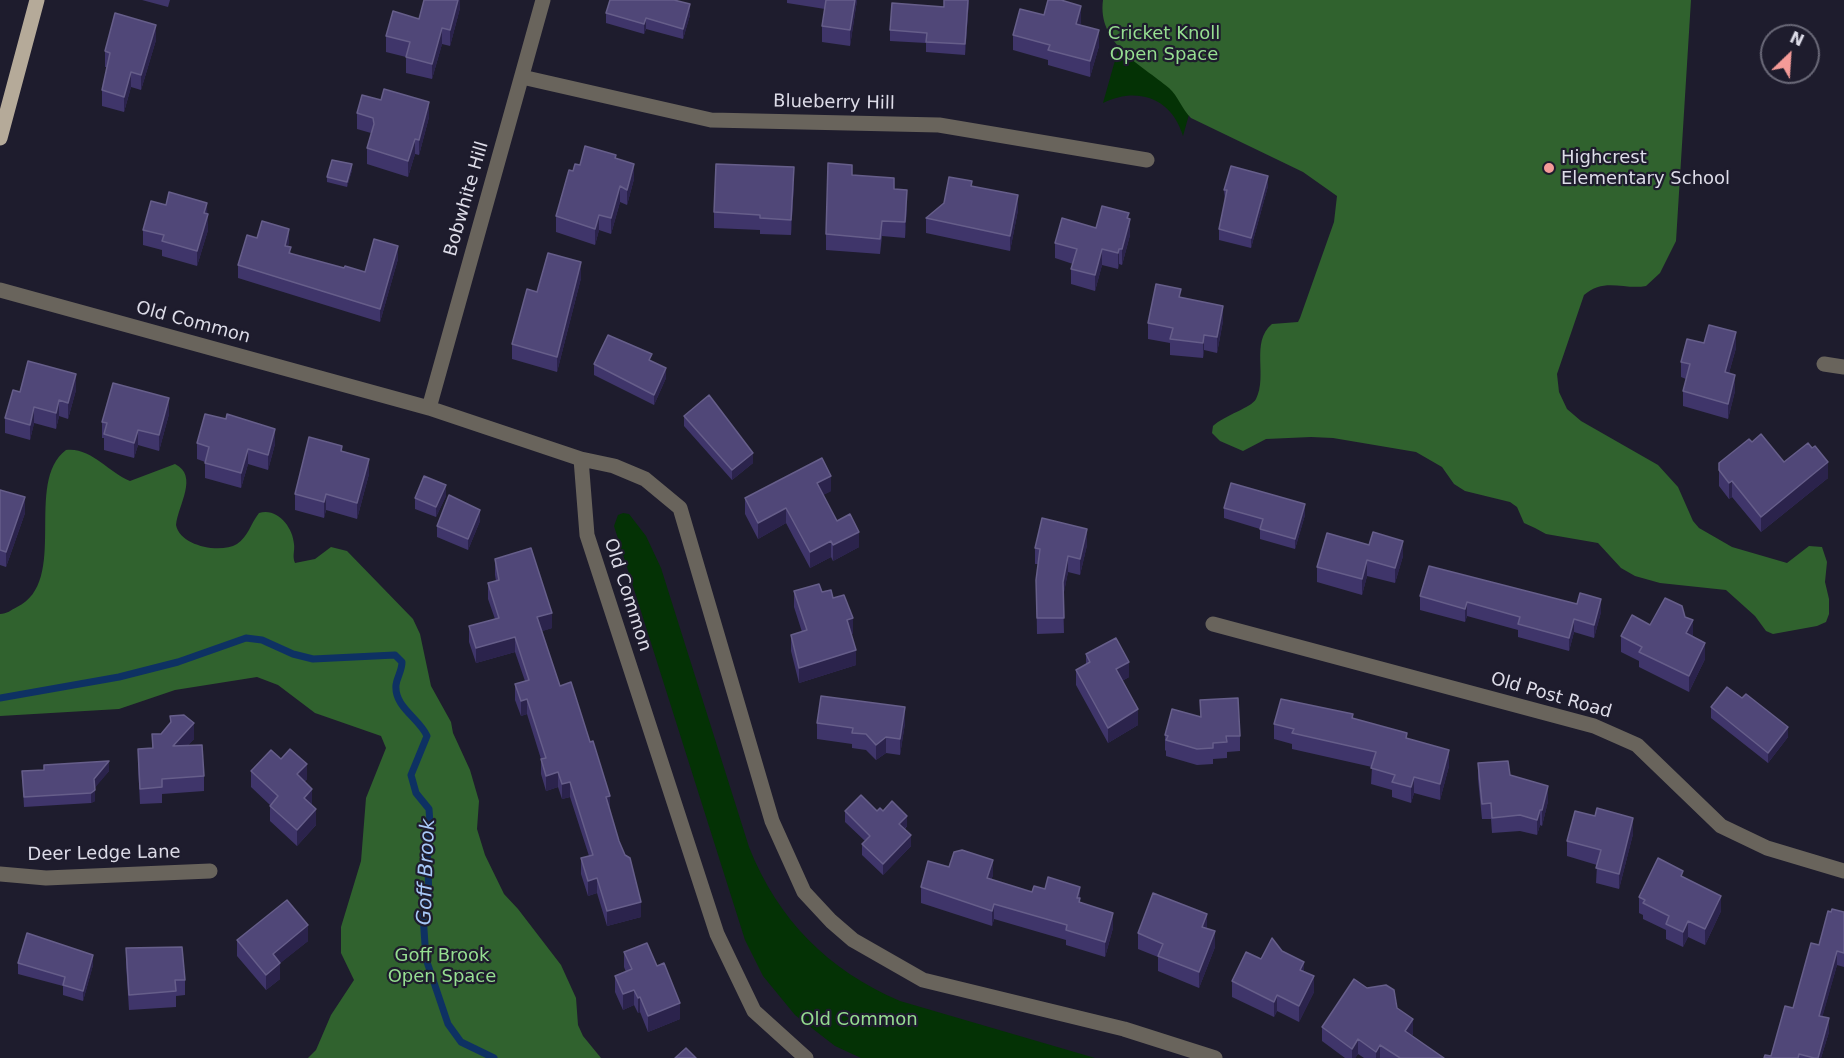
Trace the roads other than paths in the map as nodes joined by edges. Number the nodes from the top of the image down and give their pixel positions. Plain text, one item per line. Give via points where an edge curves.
1 (37, 0) edge
2 (543, 0) edge
3 (522, 77) junction
4 (0, 138) edge
5 (1147, 160) dead end
6 (0, 290) edge
7 (1824, 364) dead end
8 (1844, 367) edge
9 (429, 408) junction
10 (581, 459) junction
11 (1213, 624) dead end
12 (210, 871) dead end
13 (1844, 871) edge
14 (0, 874) edge
15 (806, 1058) edge
16 (1215, 1058) edge

1 - 4 main road
2 - 3 street, Bobwhite Hill
3 - 5 street, Blueberry Hill via 711,120 939,124
3 - 9 street, Bobwhite Hill
6 - 9 street, Old Common
7 - 8 street
9 - 10 street, Old Common
10 - 15 street, Old Common via 587,535 717,934 754,1011
10 - 16 street, Old Common via 614,466 645,479 680,508 772,821 804,892 831,921 853,940 923,980 1124,1029
11 - 13 street, Old Post Road via 1594,726 1636,745 1721,826 1767,848
12 - 14 street, Deer Ledge Lane via 46,878

